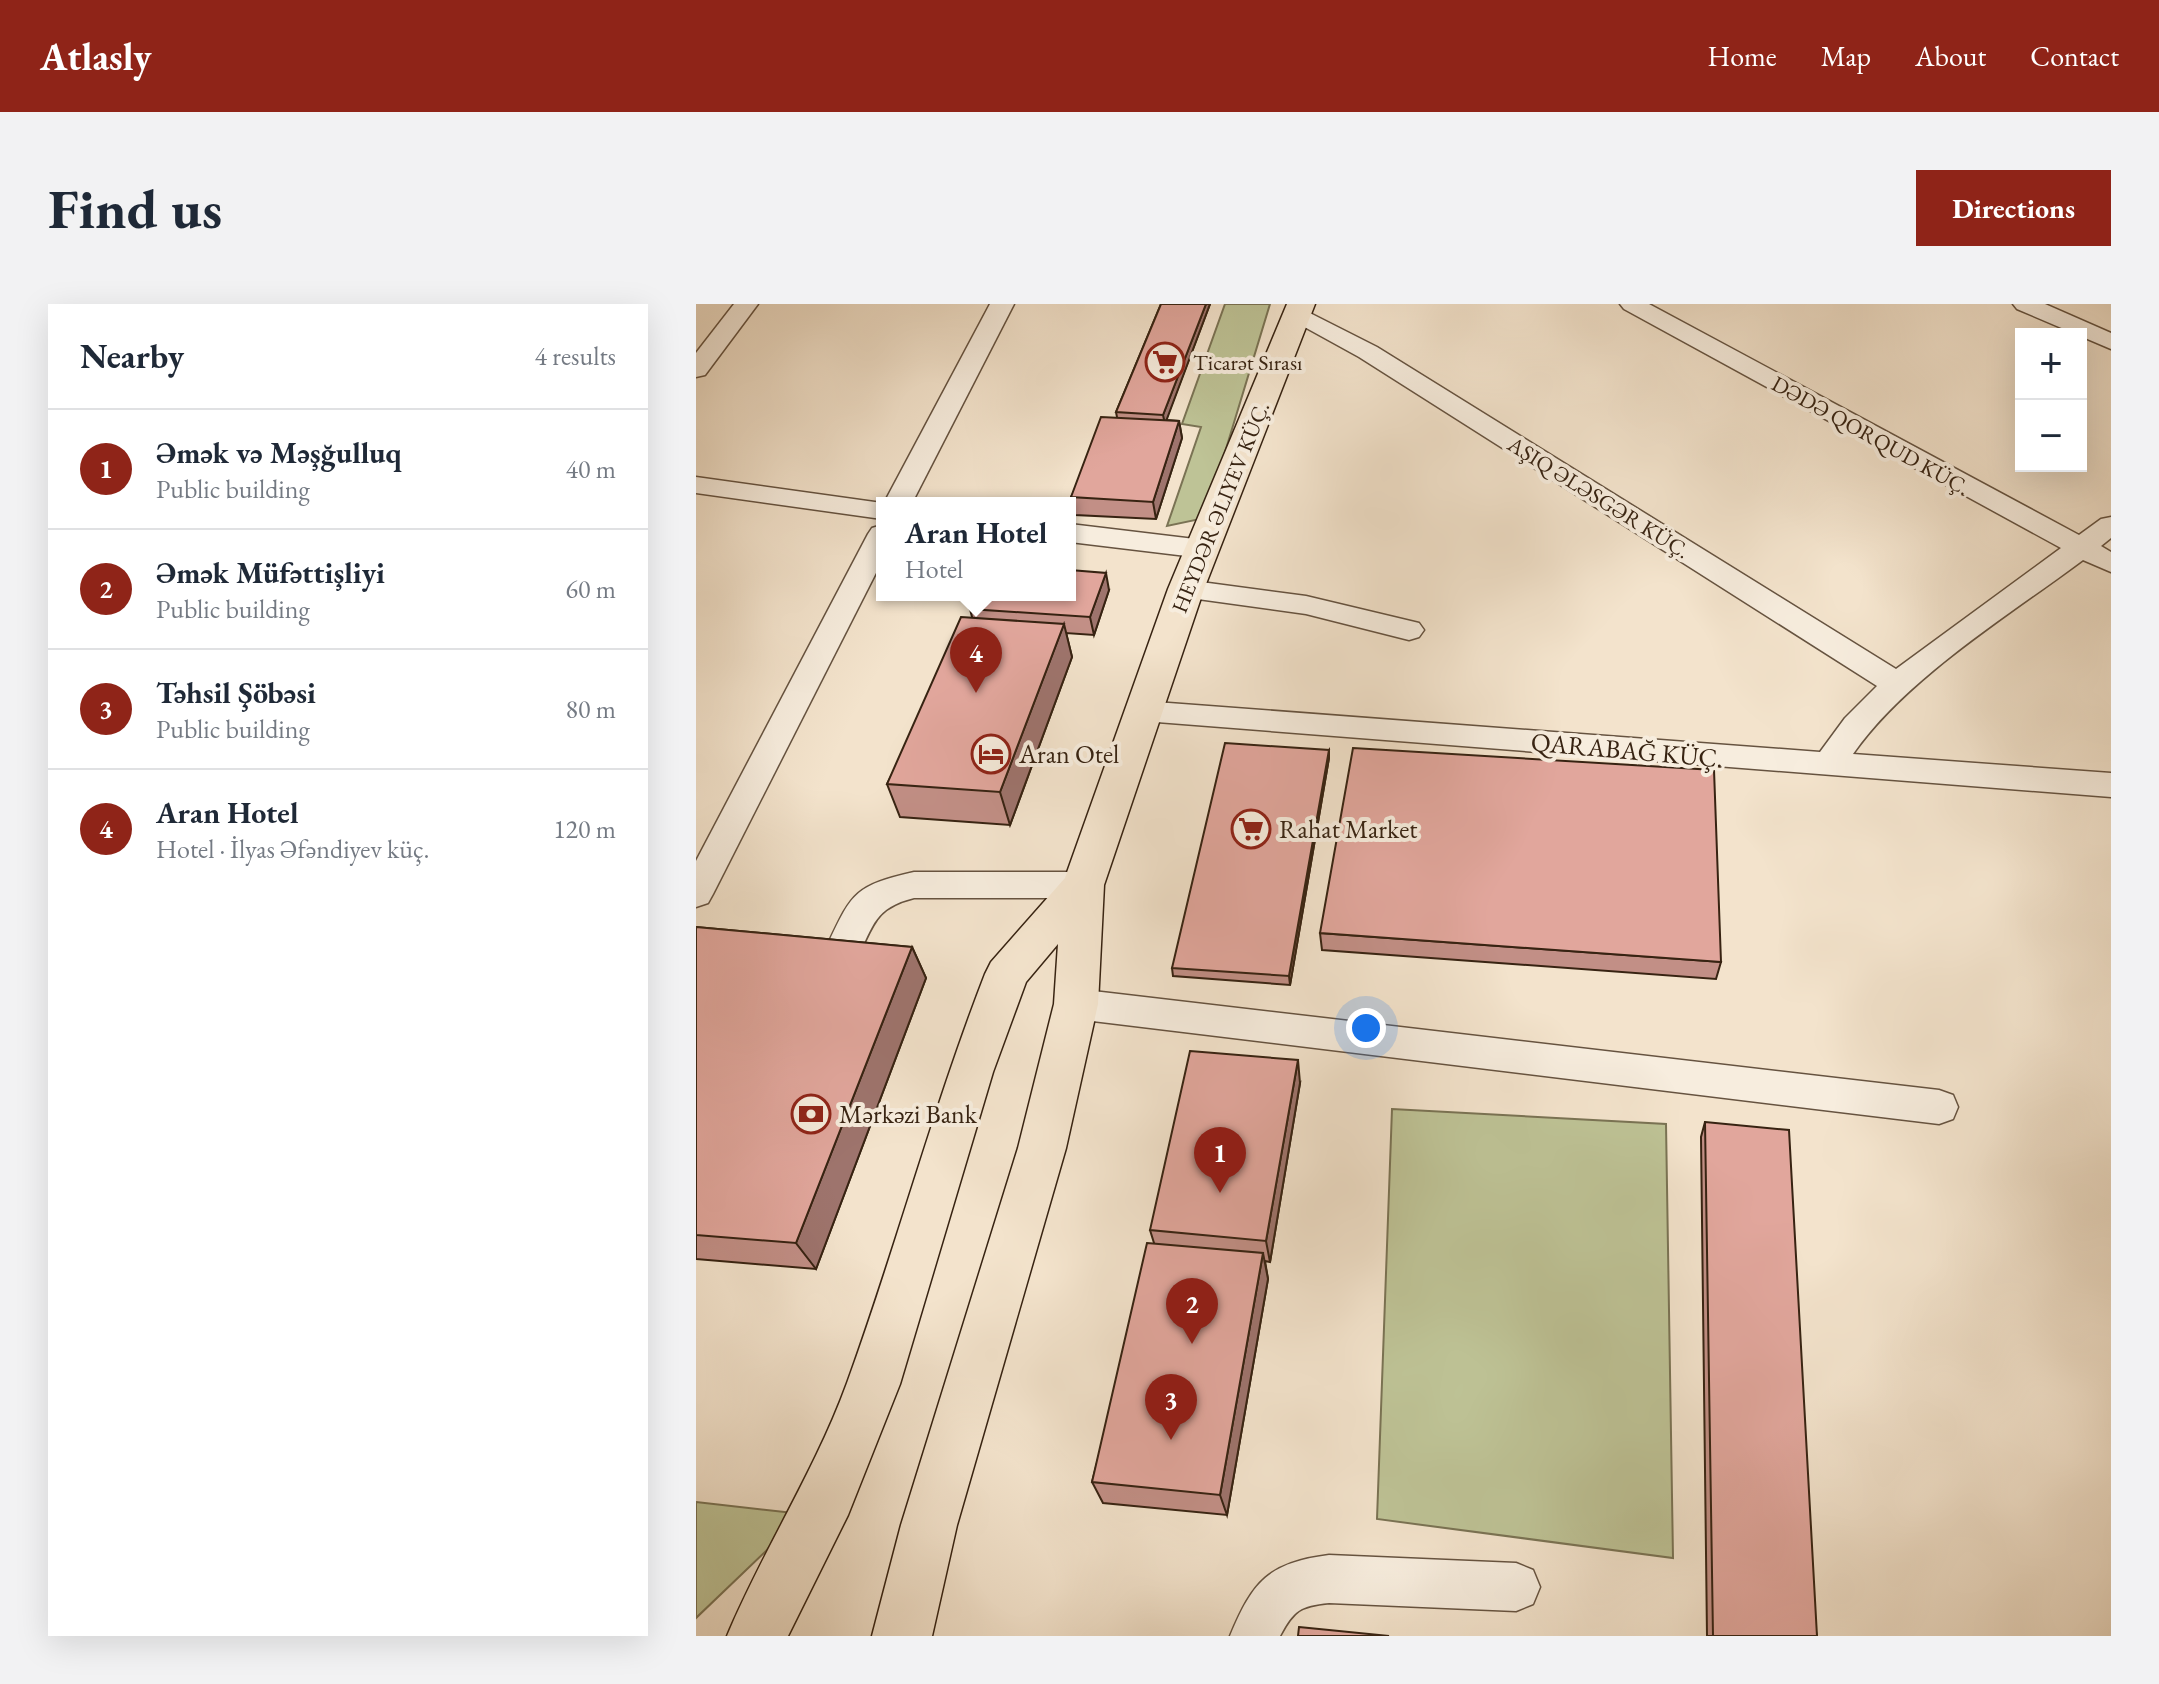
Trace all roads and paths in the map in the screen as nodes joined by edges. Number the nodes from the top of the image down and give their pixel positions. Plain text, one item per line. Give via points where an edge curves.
1 (746, 304) edge
2 (1002, 304) edge
3 (1632, 304) edge
4 (2025, 304) edge
5 (1300, 309) edge
6 (2111, 342) edge
7 (696, 370) edge
8 (696, 485) edge
9 (901, 497) edge
10 (876, 510) edge
11 (2111, 525) edge
12 (1076, 534) edge
13 (876, 546) edge
14 (2083, 548) junction
15 (1203, 549) junction
16 (2111, 563) edge
17 (1186, 589) junction
18 (1409, 630) dead end
19 (1897, 684) junction
20 (1142, 712) junction
21 (1828, 765) junction
22 (2111, 785) edge
23 (1083, 885) junction
24 (696, 894) edge
25 (844, 948) edge
26 (1076, 1004) junction
27 (1939, 1107) dead end
28 (1516, 1587) dead end
29 (757, 1636) edge
30 (902, 1636) edge
31 (1254, 1636) edge

1 - 7 street
2 - 9 street
3 - 14 street, DƏDƏ QORQUD KÜÇ.
4 - 6 street
5 - 15 highway, HEYDƏR ƏLIYEV KÜÇ.
5 - 19 street
8 - 10 street
11 - 14 street
12 - 15 street
13 - 24 street
14 - 16 street, DƏDƏ QORQUD KÜÇ.
14 - 19 street
15 - 17 highway, HEYDƏR ƏLIYEV KÜÇ.
17 - 18 street via 1306,605
17 - 20 highway, HEYDƏR ƏLIYEV KÜÇ.
19 - 21 street
20 - 21 street, QARABAĞ KÜÇ.
20 - 23 highway, HEYDƏR ƏLIYEV KÜÇ.
21 - 22 street, QARABAĞ KÜÇ.
23 - 25 street via 914,885 884,892 863,907
23 - 26 highway
23 - 29 highway via 1007,974 970,1072 873,1384 828,1495
26 - 27 street
26 - 30 highway via 1042,1148 929,1525
28 - 31 street via 1301,1582 1282,1588

